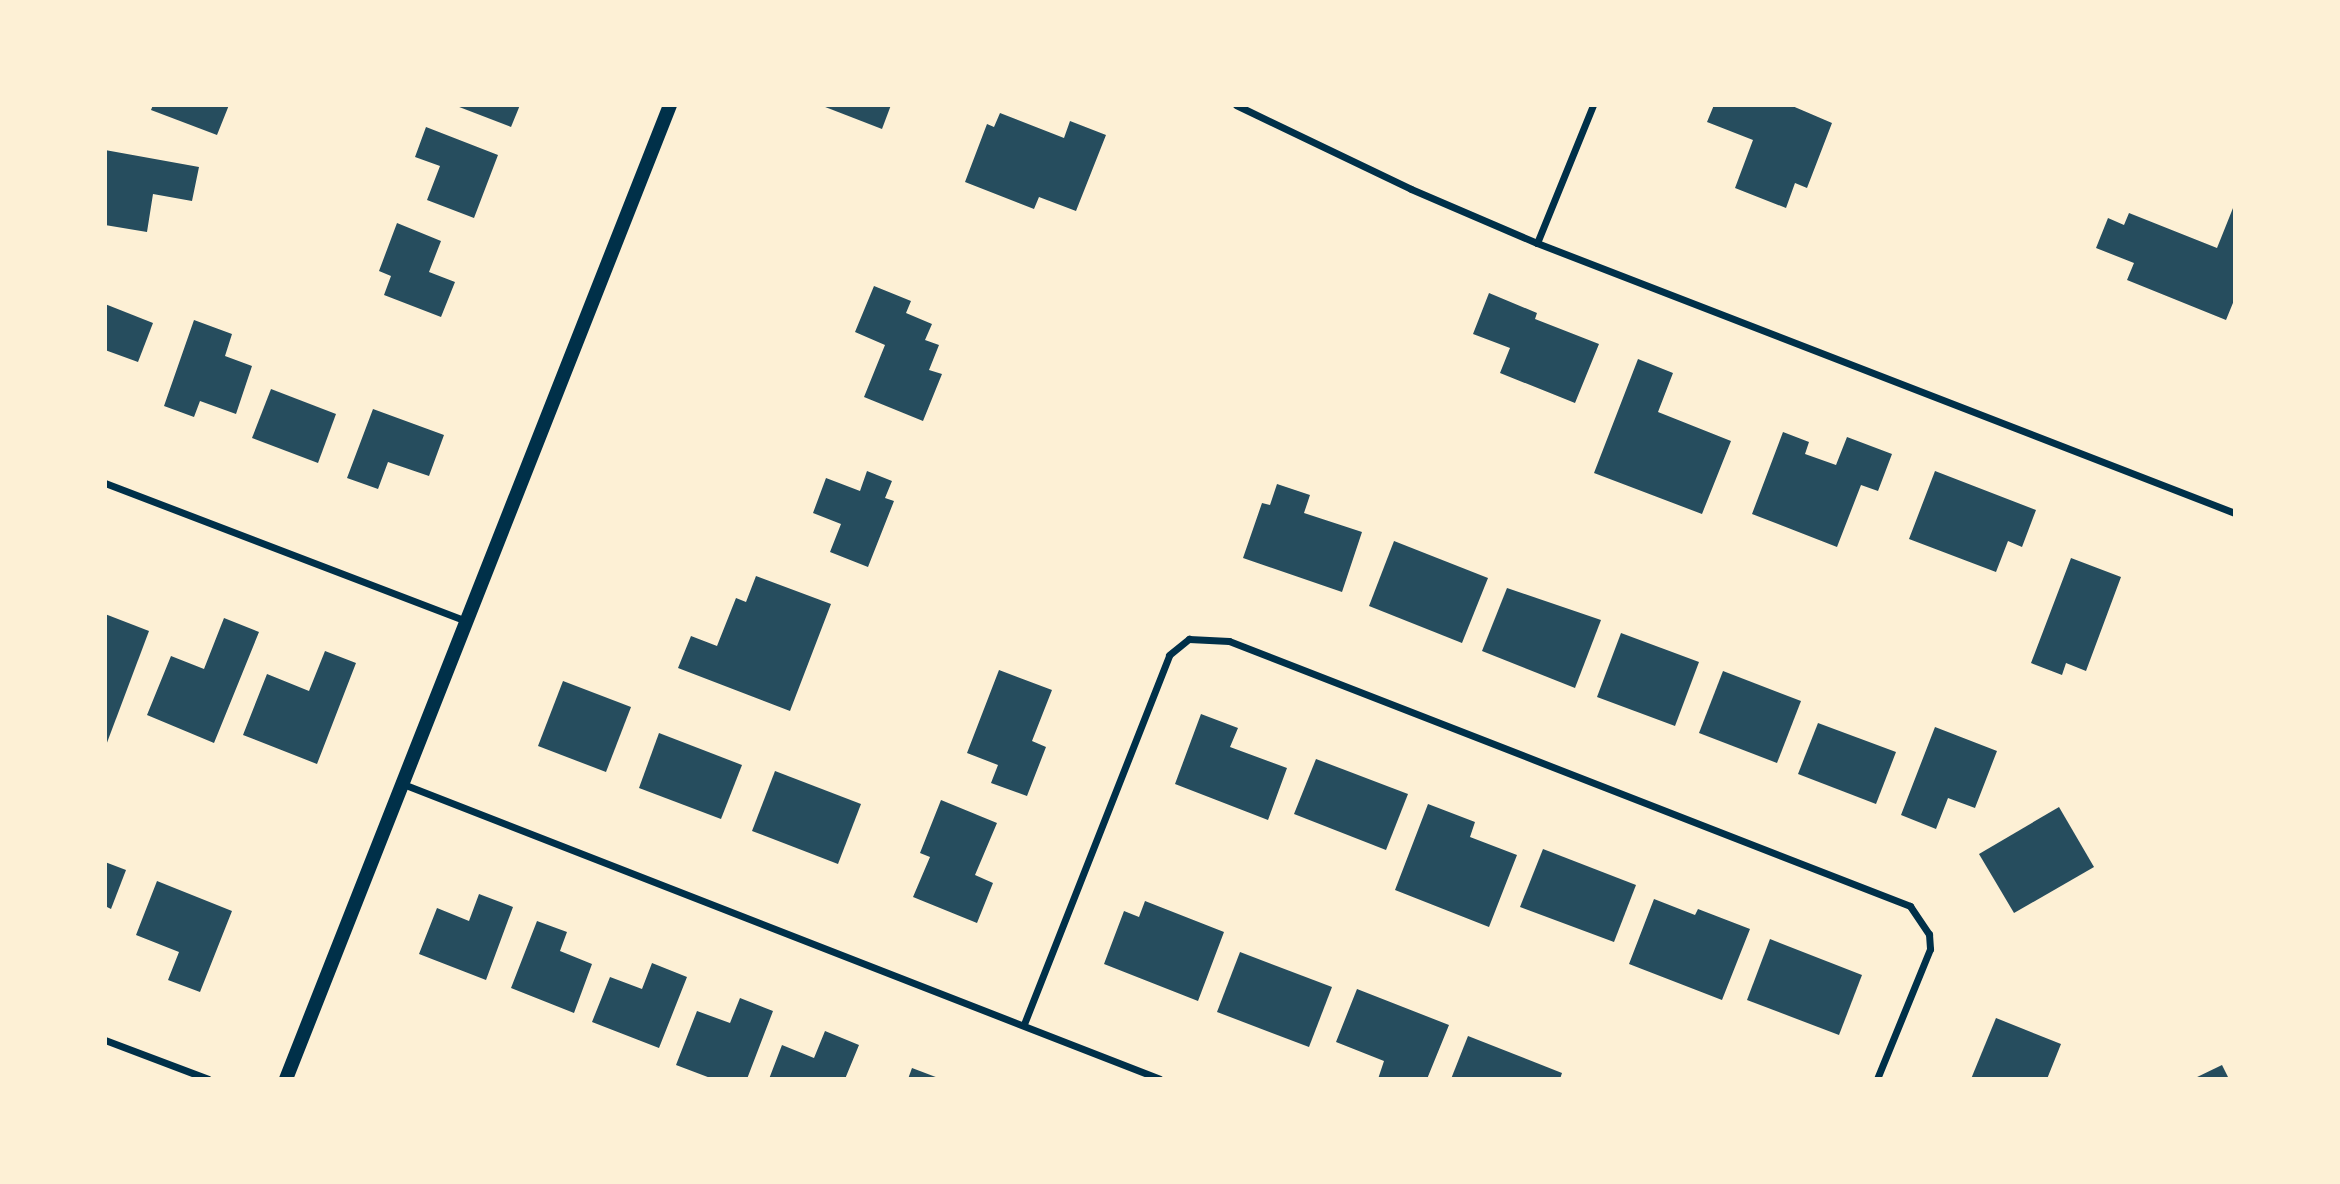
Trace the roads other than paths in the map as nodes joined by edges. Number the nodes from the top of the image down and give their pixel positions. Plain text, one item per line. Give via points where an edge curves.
1 (670, 105) edge
2 (1236, 105) edge
3 (1593, 105) edge
4 (1537, 243) junction
5 (105, 483) edge
6 (2235, 513) edge
7 (467, 621) junction
8 (403, 784) junction
9 (1024, 1024) junction
10 (105, 1040) edge
11 (208, 1079) edge
12 (286, 1079) edge
13 (1160, 1079) edge
14 (1877, 1079) edge

1 - 7 main road
2 - 4 street via 1410,189
3 - 4 street
4 - 6 street
5 - 7 street
7 - 8 main road
8 - 9 street
8 - 12 main road
9 - 13 street
9 - 14 street via 1169,654 1189,639 1228,641 1910,906 1929,933 1930,949
10 - 11 street

